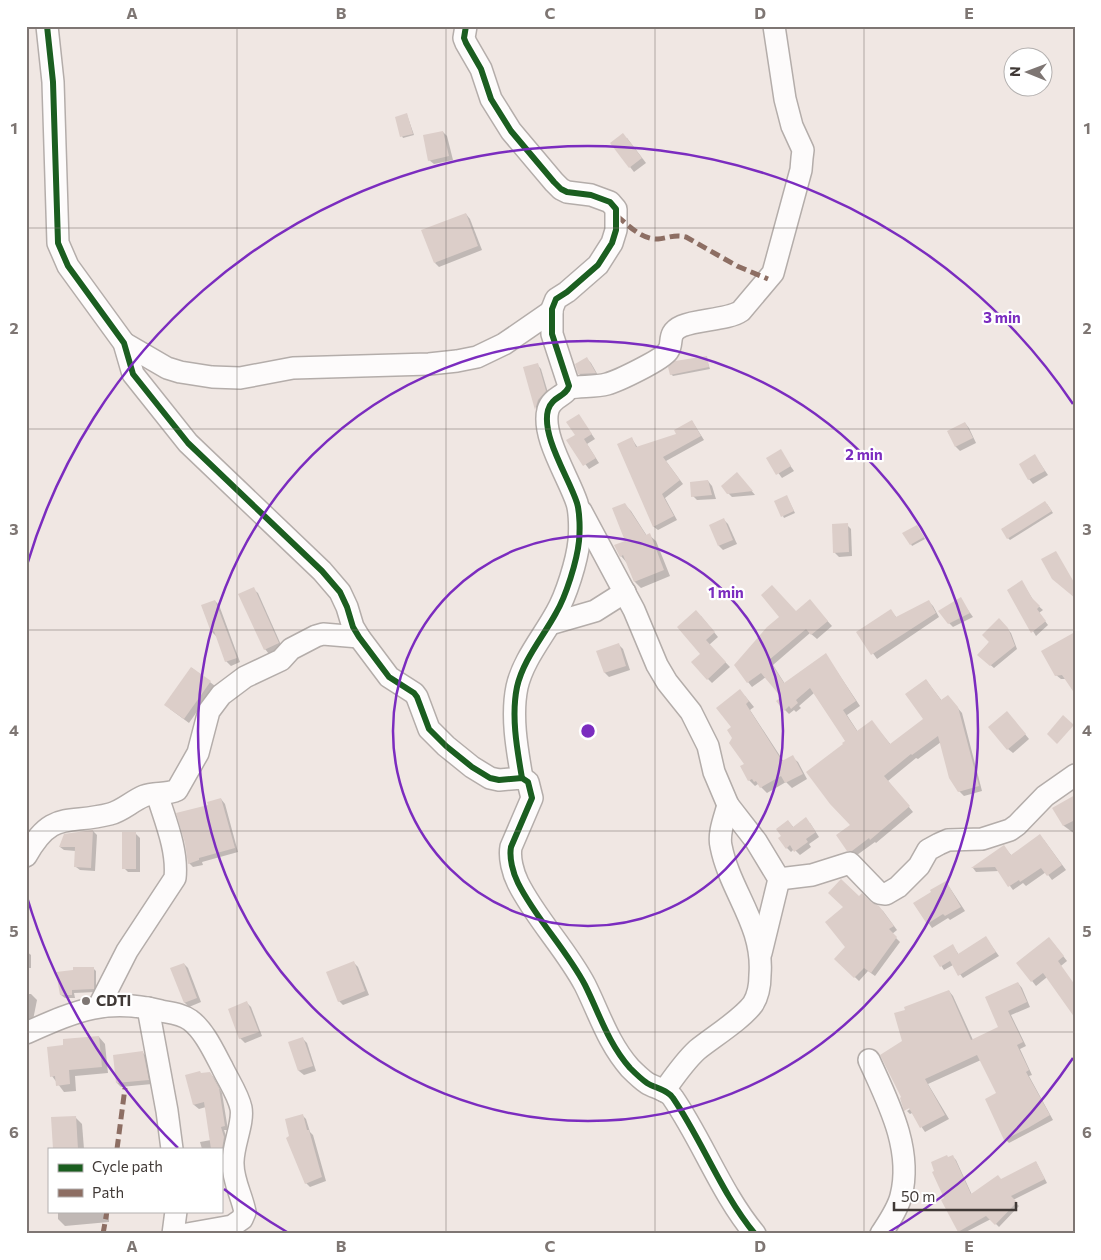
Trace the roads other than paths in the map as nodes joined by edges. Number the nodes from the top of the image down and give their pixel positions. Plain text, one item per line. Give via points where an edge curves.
1 (47, 26) edge
2 (466, 26) edge
3 (774, 26) edge
4 (552, 311) junction
5 (124, 343) junction
6 (569, 388) junction
7 (577, 505) junction
8 (625, 592) junction
9 (550, 624) junction
10 (359, 637) junction
11 (1075, 775) edge
12 (522, 778) junction
13 (157, 794) junction
14 (728, 805) junction
15 (26, 856) edge
16 (778, 879) junction
17 (761, 953) junction
18 (98, 1006) junction
19 (148, 1008) junction
20 (26, 1032) edge
21 (869, 1060) dead end
22 (664, 1091) junction
23 (172, 1148) edge
24 (176, 1212) edge
25 (173, 1234) edge
26 (188, 1234) edge
27 (755, 1234) edge
28 (881, 1234) edge

1 - 5 street via 53,82 58,243 68,266
2 - 4 street via 466,43 481,69 491,99 511,131 561,189 591,195 610,202 616,209 612,243 598,265 556,299
3 - 6 street via 785,99 803,150 801,170 770,278 736,315 681,326 671,336 670,348 656,361 608,384
4 - 5 street via 504,344 477,356 428,364 293,368 240,378 212,377 166,368
4 - 6 street via 552,334
5 - 10 street via 133,374 188,443 340,592
6 - 7 street via 551,402 548,428
7 - 8 street
7 - 9 street via 580,541 558,611
8 - 9 street via 595,611
8 - 14 street via 657,665 690,712 708,746 714,772
9 - 12 street via 526,664 518,686 515,710
10 - 12 street via 388,677 414,693 430,729 446,746 490,778
10 - 13 street via 316,636 291,650 281,660 234,684 211,708 198,753 177,790
11 - 16 street via 1045,796 1010,830 982,838 948,840 928,850 915,871 886,894 879,893 850,863 812,875
12 - 22 street via 528,782 532,798 511,847 517,881 584,984 605,1031 630,1068 646,1083
13 - 15 street via 144,796 112,813 62,820 38,837
13 - 18 street via 171,840 175,878 127,951
14 - 16 street via 756,840
14 - 17 street via 720,844 756,931
16 - 17 street
17 - 22 street via 760,986 753,1003 744,1014 696,1051
18 - 19 street
18 - 20 street
19 - 23 street
19 - 26 street via 185,1017 198,1028 216,1056 242,1110 232,1165 245,1212 242,1219 232,1226
21 - 28 street via 893,1115 903,1152 904,1177 900,1198
22 - 27 street via 671,1094 740,1216
24 - 25 street

